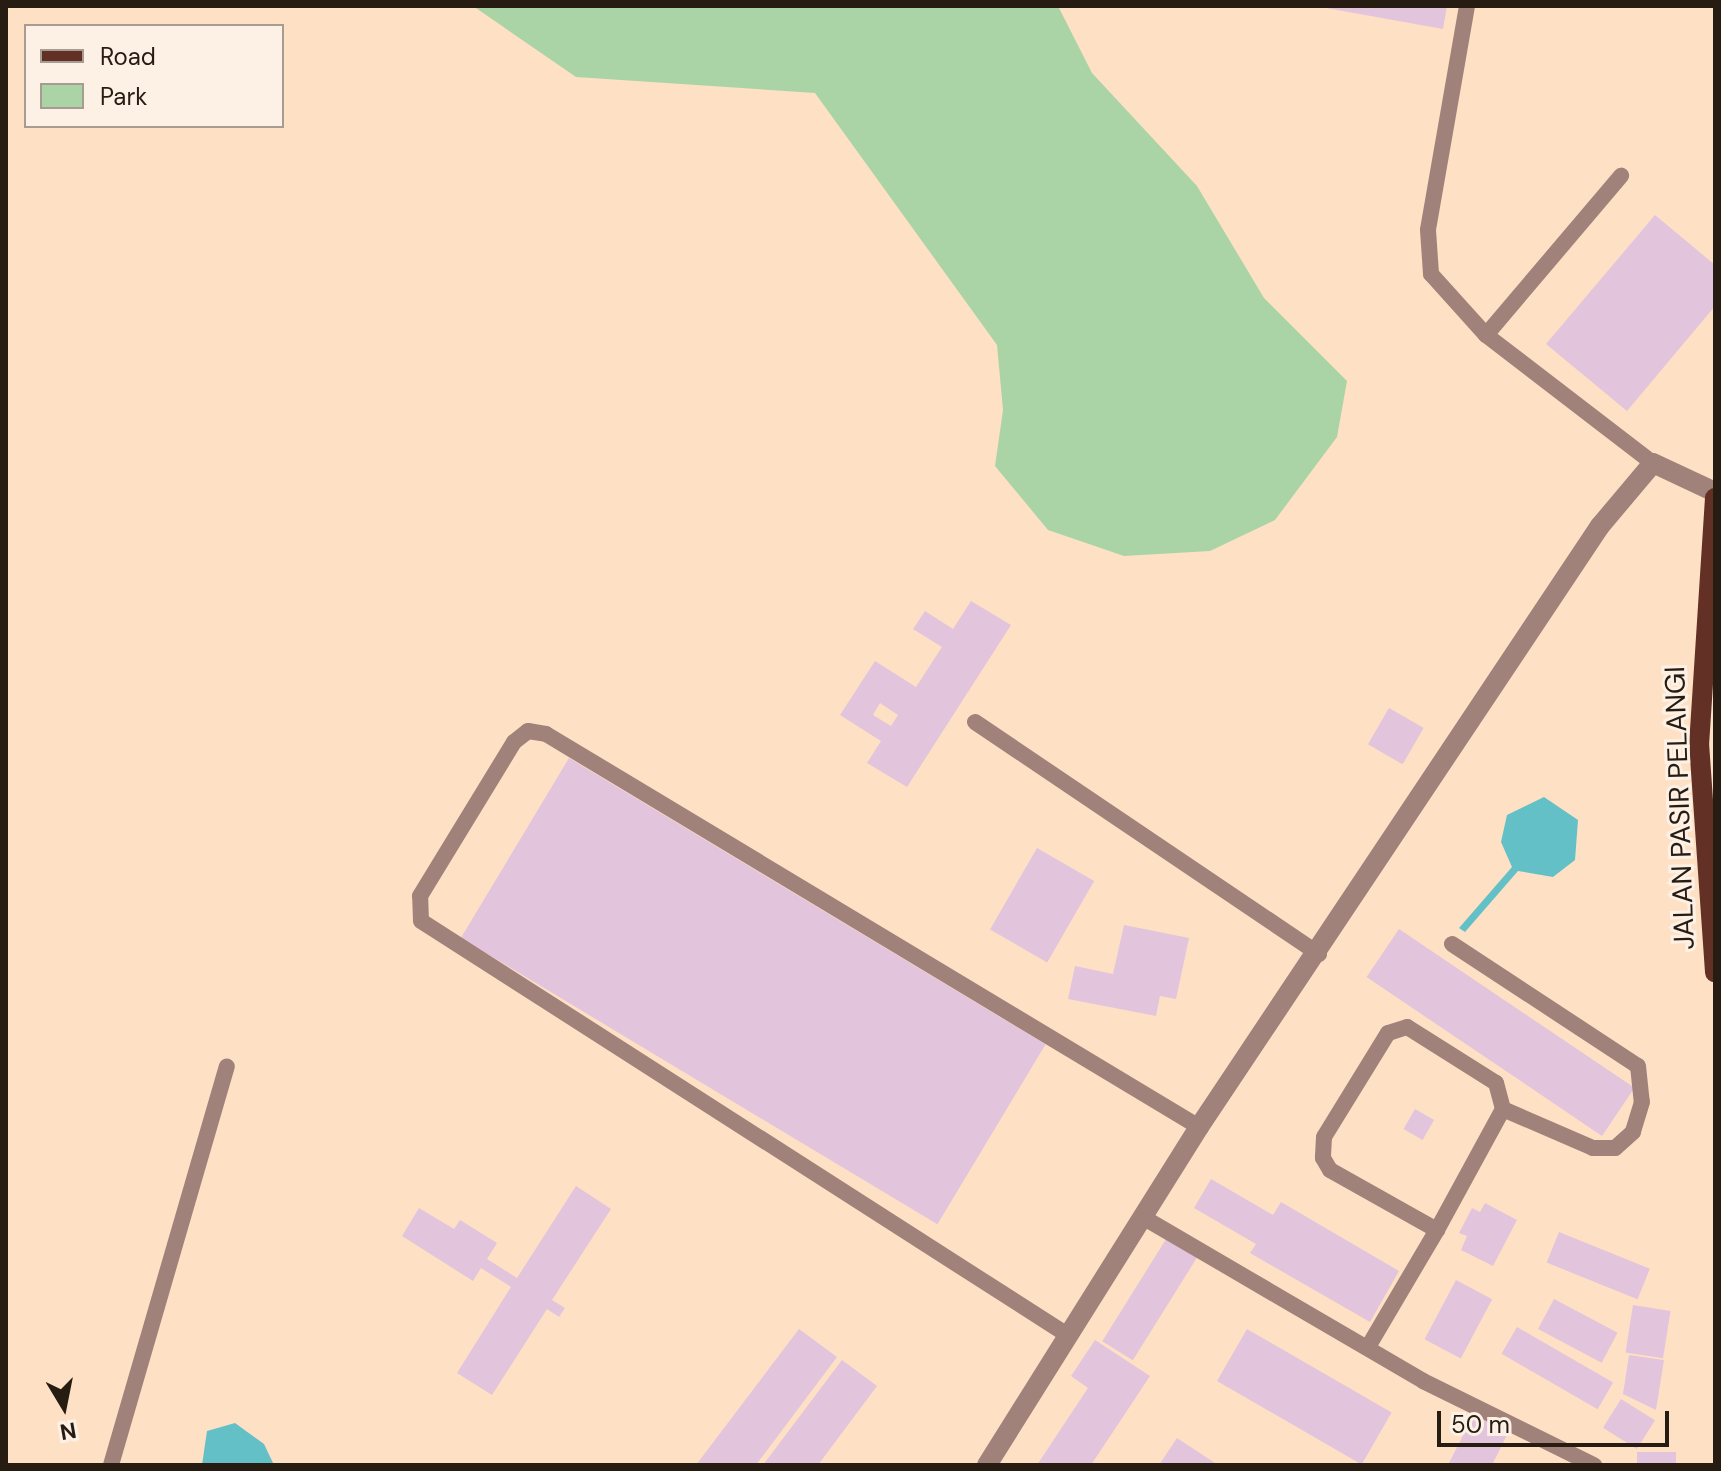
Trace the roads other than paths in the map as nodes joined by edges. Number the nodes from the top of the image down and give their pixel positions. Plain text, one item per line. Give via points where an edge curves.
1 (1467, 6) edge
2 (1621, 176) dead end
3 (1486, 335) junction
4 (1653, 463) junction
5 (1715, 492) edge
6 (1715, 498) edge
7 (975, 722) dead end
8 (1452, 944) dead end
9 (1319, 954) junction
10 (1715, 972) edge
11 (227, 1067) dead end
12 (1503, 1109) junction
13 (1199, 1127) junction
14 (1146, 1219) junction
15 (1437, 1230) junction
16 (1069, 1336) junction
17 (1368, 1347) junction
18 (1591, 1464) edge
19 (111, 1465) edge
20 (987, 1465) edge

1 - 3 lane via 1428,230 1431,274
2 - 3 lane
3 - 4 lane
4 - 5 street
4 - 9 street via 1600,526
6 - 10 main road, JALAN PASIR PELANGI via 1699,743
7 - 9 lane
8 - 12 lane via 1638,1066 1642,1102 1633,1132 1615,1148 1593,1148
9 - 13 street
11 - 19 lane
12 - 15 lane
12 - 15 lane via 1496,1083 1407,1027 1388,1033 1324,1137 1330,1170
13 - 14 street
13 - 16 lane via 546,734 528,731 514,742 420,896 421,921
14 - 16 street
14 - 17 lane
15 - 17 lane
16 - 20 street
17 - 18 lane

